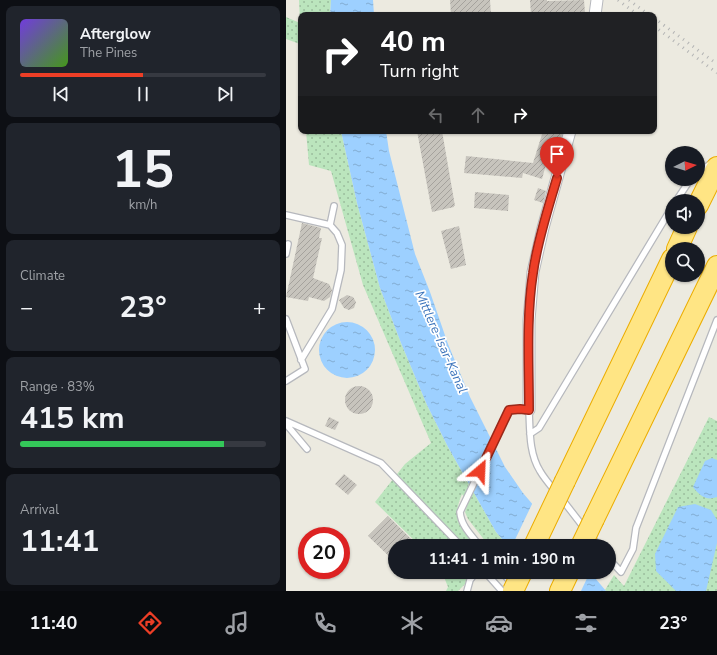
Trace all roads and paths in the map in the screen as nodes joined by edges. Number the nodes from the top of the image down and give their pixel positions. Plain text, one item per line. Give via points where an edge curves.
1 (597, 0) edge
2 (595, 12) edge
3 (569, 134) edge
4 (717, 157) edge
5 (717, 167) edge
6 (705, 168) edge
7 (704, 194) edge
8 (334, 206) dead end
9 (286, 215) edge
10 (665, 219) edge
11 (330, 225) junction
12 (288, 244) dead end
13 (286, 254) edge
14 (717, 266) edge
15 (665, 274) edge
16 (286, 319) edge
17 (717, 320) edge
18 (301, 360) junction
19 (286, 380) edge
20 (529, 410) junction
21 (286, 421) edge
22 (286, 424) edge
23 (530, 434) junction
24 (307, 449) dead end
25 (454, 539) edge
26 (475, 539) edge
27 (537, 539) edge
28 (585, 539) edge
29 (594, 539) edge
30 (616, 567) edge
31 (471, 579) edge
32 (491, 579) edge
33 (508, 579) edge
34 (519, 579) edge
35 (566, 579) edge
36 (467, 591) edge
37 (502, 591) edge
38 (513, 591) edge
39 (518, 591) edge
40 (560, 591) edge

1 - 2 street
3 - 20 street via 533,272 529,320
4 - 6 lane
5 - 7 highway
8 - 11 lane
9 - 11 lane
10 - 23 lane via 539,428
11 - 18 lane via 342,245 341,270 332,309
12 - 13 lane
14 - 28 highway, bridge
15 - 27 highway, bridge
16 - 18 lane
17 - 30 lane via 636,528 633,549 621,572
18 - 19 lane via 305,369
20 - 23 lane
20 - 26 lane via 509,410 460,512 460,519
21 - 25 lane via 381,463
22 - 24 lane
23 - 29 lane via 532,452 541,472
31 - 36 lane
32 - 37 lane
33 - 39 lane
34 - 38 highway, bridge
35 - 40 highway

